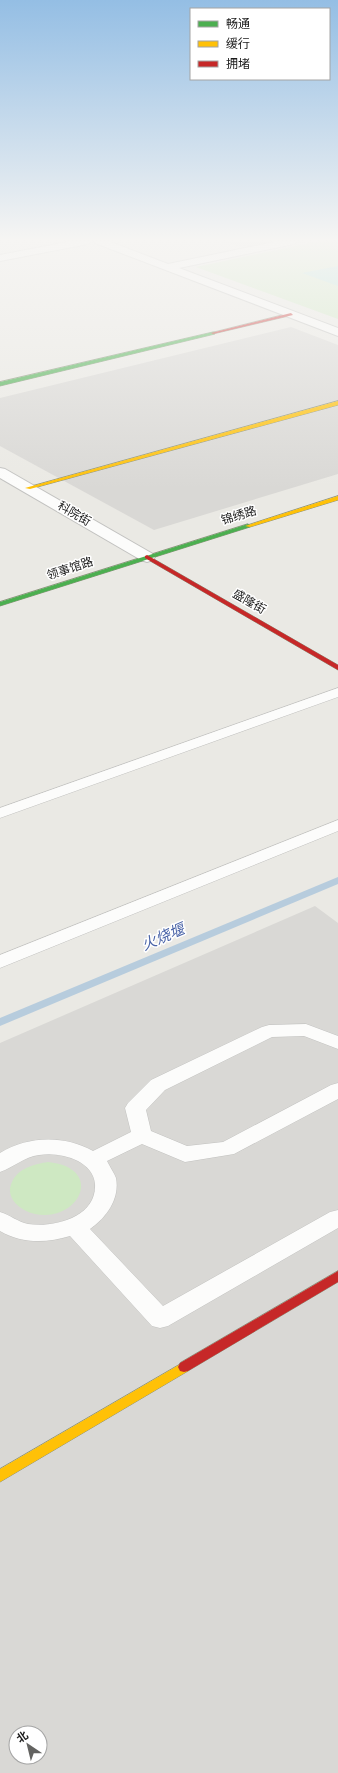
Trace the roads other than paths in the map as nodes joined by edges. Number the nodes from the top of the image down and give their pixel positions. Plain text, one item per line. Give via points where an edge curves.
1 (251, 324) edge
2 (316, 324) edge
3 (338, 332) edge
4 (0, 384) edge
5 (338, 403) edge
6 (0, 472) edge
7 (28, 488) junction
8 (338, 498) edge
9 (147, 557) junction
10 (0, 604) edge
11 (338, 668) edge
12 (338, 692) edge
13 (0, 813) edge
14 (338, 825) edge
15 (0, 962) edge
16 (338, 1043) edge
17 (338, 1090) edge
18 (142, 1135) junction
19 (92, 1160) junction
20 (0, 1164) edge
21 (338, 1218) edge
22 (0, 1220) edge
23 (75, 1227) junction
24 (338, 1276) edge
25 (0, 1476) edge

1 - 4 street
2 - 3 street
5 - 7 street
6 - 7 street, 科院街
7 - 9 street, 科院街
8 - 9 street, 锦绣路
9 - 10 street, 领事馆路
9 - 11 street, 盛隆街
12 - 13 lane
14 - 15 lane
16 - 18 lane via 306,1030 269,1031 158,1085 135,1108
17 - 18 lane via 226,1149 185,1154
18 - 19 lane
19 - 20 lane via 67,1148 49,1146 30,1148
19 - 23 lane via 104,1176 106,1190 101,1204 91,1217
21 - 23 lane via 160,1319
22 - 23 lane via 16,1229 35,1233 56,1233
24 - 25 street

